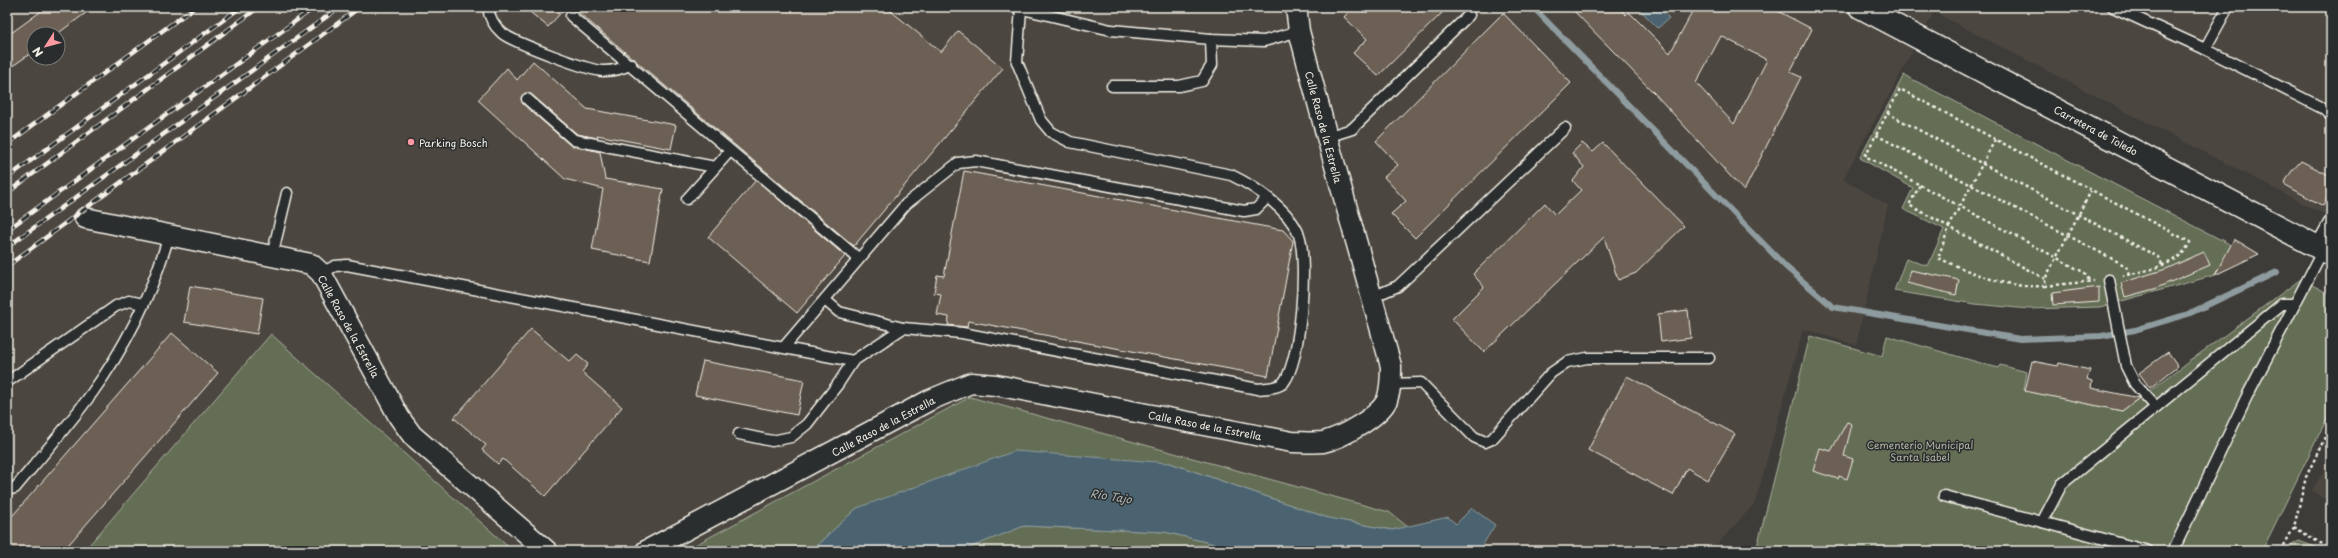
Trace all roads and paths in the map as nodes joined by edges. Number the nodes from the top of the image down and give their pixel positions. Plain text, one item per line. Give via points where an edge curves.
1 (488, 7) edge
2 (1296, 7) edge
3 (1860, 7) edge
4 (2113, 7) edge
5 (2228, 7) edge
6 (1017, 8) edge
7 (1469, 15) dead end
8 (571, 16) dead end
9 (1299, 31) junction
10 (1211, 39) junction
11 (2205, 49) junction
12 (631, 64) junction
13 (1112, 86) dead end
14 (527, 99) dead end
15 (1887, 113) junction
16 (2331, 116) edge
17 (1565, 128) dead end
18 (1876, 135) junction
19 (1327, 137) junction
20 (1995, 140) junction
21 (730, 151) junction
22 (1982, 163) junction
23 (715, 167) junction
24 (1971, 184) junction
25 (1920, 185) junction
26 (2091, 191) junction
27 (287, 194) dead end
28 (1268, 198) junction
29 (687, 199) dead end
30 (1959, 206) junction
31 (2079, 216) junction
32 (85, 218) dead end
33 (2331, 219) edge
34 (1948, 227) junction
35 (169, 235) junction
36 (2069, 236) junction
37 (2324, 250) edge
38 (272, 256) junction
39 (2057, 257) junction
40 (858, 258) junction
41 (2162, 264) junction
42 (321, 273) junction
43 (2129, 274) junction
44 (2045, 279) junction
45 (2109, 280) junction
46 (2090, 282) junction
47 (2045, 286) junction
48 (1370, 298) junction
49 (825, 300) junction
50 (143, 304) junction
51 (2295, 304) junction
52 (903, 328) junction
53 (784, 347) junction
54 (1709, 358) dead end
55 (853, 361) junction
56 (7, 382) edge
57 (1391, 384) junction
58 (2156, 407) junction
59 (2331, 424) edge
60 (739, 434) dead end
61 (7, 490) edge
62 (1944, 496) dead end
63 (2042, 522) junction
64 (2294, 527) junction
65 (2331, 546) edge
66 (547, 551) edge
67 (646, 551) edge
68 (2148, 551) edge
69 (2173, 551) edge
70 (2281, 551) edge

1 - 12 lane via 490,17 502,34 522,45 603,72
2 - 9 street, Calle Raso de la Estrella
3 - 37 street, Carretera de Toledo
4 - 11 lane
5 - 11 lane
6 - 10 lane via 1110,30
6 - 28 lane via 1017,62 1041,120 1051,132 1070,142 1231,175 1251,185
7 - 19 lane via 1352,129
8 - 12 lane
9 - 10 lane via 1264,41
9 - 19 street, Calle Raso de la Estrella
10 - 13 lane via 1212,65 1202,81 1179,86
11 - 16 lane via 2322,108
12 - 21 lane
14 - 23 lane via 574,140
15 - 18 path
15 - 20 path via 1900,89
15 - 22 path
17 - 48 lane via 1398,286
18 - 24 path
18 - 25 path via 1865,156
19 - 48 street, Calle Raso de la Estrella
20 - 22 path
20 - 26 path
21 - 23 lane
21 - 40 lane
22 - 24 path
22 - 31 path
23 - 29 lane
24 - 30 path
24 - 36 path
25 - 30 path
25 - 34 path via 1909,205
26 - 31 path
26 - 41 path via 2190,242 2187,251 2176,260
27 - 38 lane
28 - 40 lane via 1256,209 1244,211 976,161 958,162 906,204
28 - 52 lane via 1299,234 1302,256 1303,300 1291,371 1283,383 1274,387 1258,389 962,333
30 - 34 path
30 - 39 path
31 - 36 path
31 - 41 path via 2158,257
32 - 35 street, Calle Raso de la Estrella
33 - 37 lane
34 - 44 path
34 - 47 path via 1938,258 2012,286
35 - 38 street, Calle Raso de la Estrella
35 - 50 lane via 159,268
36 - 39 path
36 - 43 path via 2126,266
37 - 51 lane
38 - 42 street, Calle Raso de la Estrella via 311,264
39 - 44 path
39 - 46 path via 2085,272
40 - 49 lane
41 - 43 path
42 - 53 lane via 335,266 346,266
42 - 66 street, Calle Raso de la Estrella via 399,417 412,435
43 - 45 path
44 - 47 path
45 - 46 path
45 - 58 lane via 2126,366 2136,384
46 - 47 path
48 - 57 street, Calle Raso de la Estrella via 1391,366
49 - 52 lane via 839,312
49 - 53 lane
50 - 56 lane via 129,301 116,306
50 - 61 lane via 122,345 92,393 15,488
51 - 58 lane via 2282,304
51 - 69 lane via 2246,398
52 - 55 lane
53 - 55 lane
54 - 57 lane via 1587,358 1567,362 1551,373 1492,440 1485,442 1474,437 1421,383
55 - 60 lane via 807,424 791,437 772,441
57 - 67 street, Calle Raso de la Estrella via 1386,402 1348,433 1323,442 1292,442 996,385 971,383 930,400
58 - 63 lane via 2062,484
59 - 64 path via 2306,477
62 - 63 lane
63 - 68 lane
64 - 65 path
64 - 70 path

